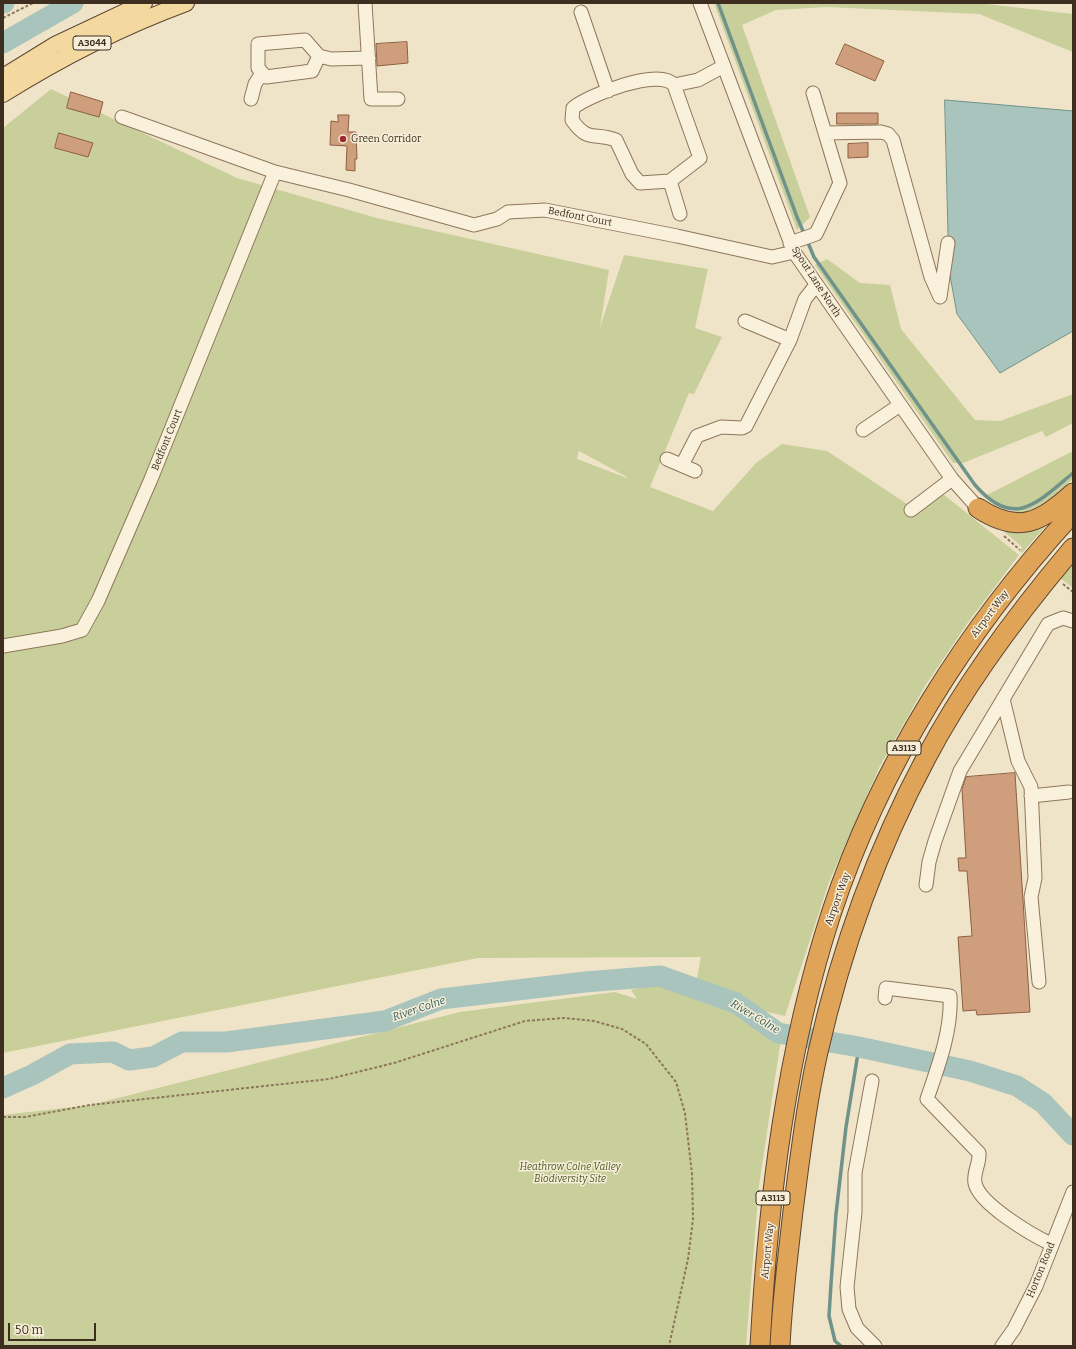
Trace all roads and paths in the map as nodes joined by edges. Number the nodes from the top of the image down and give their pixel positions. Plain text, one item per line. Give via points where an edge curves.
1 (33, 3) edge
2 (144, 3) edge
3 (186, 3) edge
4 (365, 3) edge
5 (700, 3) edge
6 (581, 12) dead end
7 (3, 18) edge
8 (319, 56) junction
9 (369, 58) junction
10 (724, 66) junction
11 (262, 73) junction
12 (3, 77) edge
13 (674, 85) junction
14 (608, 91) junction
15 (813, 92) dead end
16 (3, 94) edge
17 (251, 99) dead end
18 (398, 99) dead end
19 (122, 117) dead end
20 (825, 133) junction
21 (275, 172) junction
22 (670, 180) junction
23 (680, 214) dead end
24 (799, 242) junction
25 (948, 243) dead end
26 (816, 285) junction
27 (745, 321) dead end
28 (790, 340) junction
29 (900, 405) junction
30 (863, 430) dead end
31 (667, 459) dead end
32 (682, 465) junction
33 (695, 471) dead end
34 (952, 479) junction
35 (1073, 493) edge
36 (978, 508) joint
37 (911, 510) dead end
38 (1073, 513) edge
39 (1073, 548) edge
40 (1059, 581) dead end
41 (1073, 592) edge
42 (1073, 621) edge
43 (3, 646) edge
44 (1003, 700) junction
45 (1069, 792) dead end
46 (1031, 796) junction
47 (926, 885) dead end
48 (1039, 982) dead end
49 (885, 998) dead end
50 (872, 1080) dead end
51 (3, 1116) edge
52 (1073, 1192) edge
53 (1051, 1244) junction
54 (669, 1346) edge
55 (760, 1346) edge
56 (780, 1346) edge
57 (875, 1346) edge
58 (1002, 1346) edge

1 - 7 path
2 - 12 main road, A3044 via 55,45
3 - 16 main road, A3044 via 135,22 86,46 56,61
4 - 9 street
5 - 10 street, Spout Lane North
6 - 14 street
8 - 9 street via 331,59
8 - 11 street via 312,71 266,77
8 - 11 street via 305,40 258,44 258,68
9 - 18 street via 371,99
10 - 13 street via 698,80
10 - 24 street, Spout Lane North
11 - 17 street via 255,84
13 - 14 street via 671,81 658,78 636,81
13 - 22 street via 700,158
14 - 22 street via 581,101 573,108 572,120 580,132 588,136 616,140 632,174 640,183
15 - 20 street
19 - 21 street, Bedfont Court
20 - 24 street via 840,183 816,234
20 - 25 street via 881,132 888,134 893,140 931,277 940,297
21 - 24 street, Bedfont Court via 474,225 497,219 508,212 545,210 772,257
21 - 43 street, Bedfont Court via 151,479 98,601 82,630
22 - 23 street
24 - 26 street, Spout Lane North
26 - 28 street via 805,299
26 - 29 street, Spout Lane North
27 - 28 street
28 - 32 street via 746,426 721,427 697,436
29 - 30 street
29 - 34 street, Spout Lane North
31 - 32 street
32 - 33 street
34 - 36 street, Spout Lane North
34 - 37 street
35 - 36 highway via 1044,517 1030,522 1018,523 994,518
38 - 55 highway, Airport Way / A3113 via 994,607 953,666 899,756 865,827 832,912 795,1051 770,1223
39 - 56 highway, Airport Way / A3113 via 1039,586 1005,632 946,723 902,805 863,899 846,948 817,1054 803,1133 789,1244
40 - 41 path
42 - 44 street via 1063,618 1048,624
44 - 46 street via 1018,761 1031,787
44 - 47 street via 960,771 935,841
45 - 46 street
46 - 48 street via 1036,878 1032,896
49 - 53 street via 886,988 950,996 951,1009 942,1052 927,1099 980,1153 975,1174 978,1190 1006,1218
50 - 57 street via 855,1173 855,1212 847,1287 849,1309 857,1328
51 - 54 path via 26,1116 90,1106 329,1079 394,1062 525,1021 564,1018 594,1021 622,1029 646,1044 676,1082 685,1113 692,1174 693,1219 688,1259
52 - 53 street, Horton Road
53 - 58 street, Horton Road via 1032,1293 1014,1329

